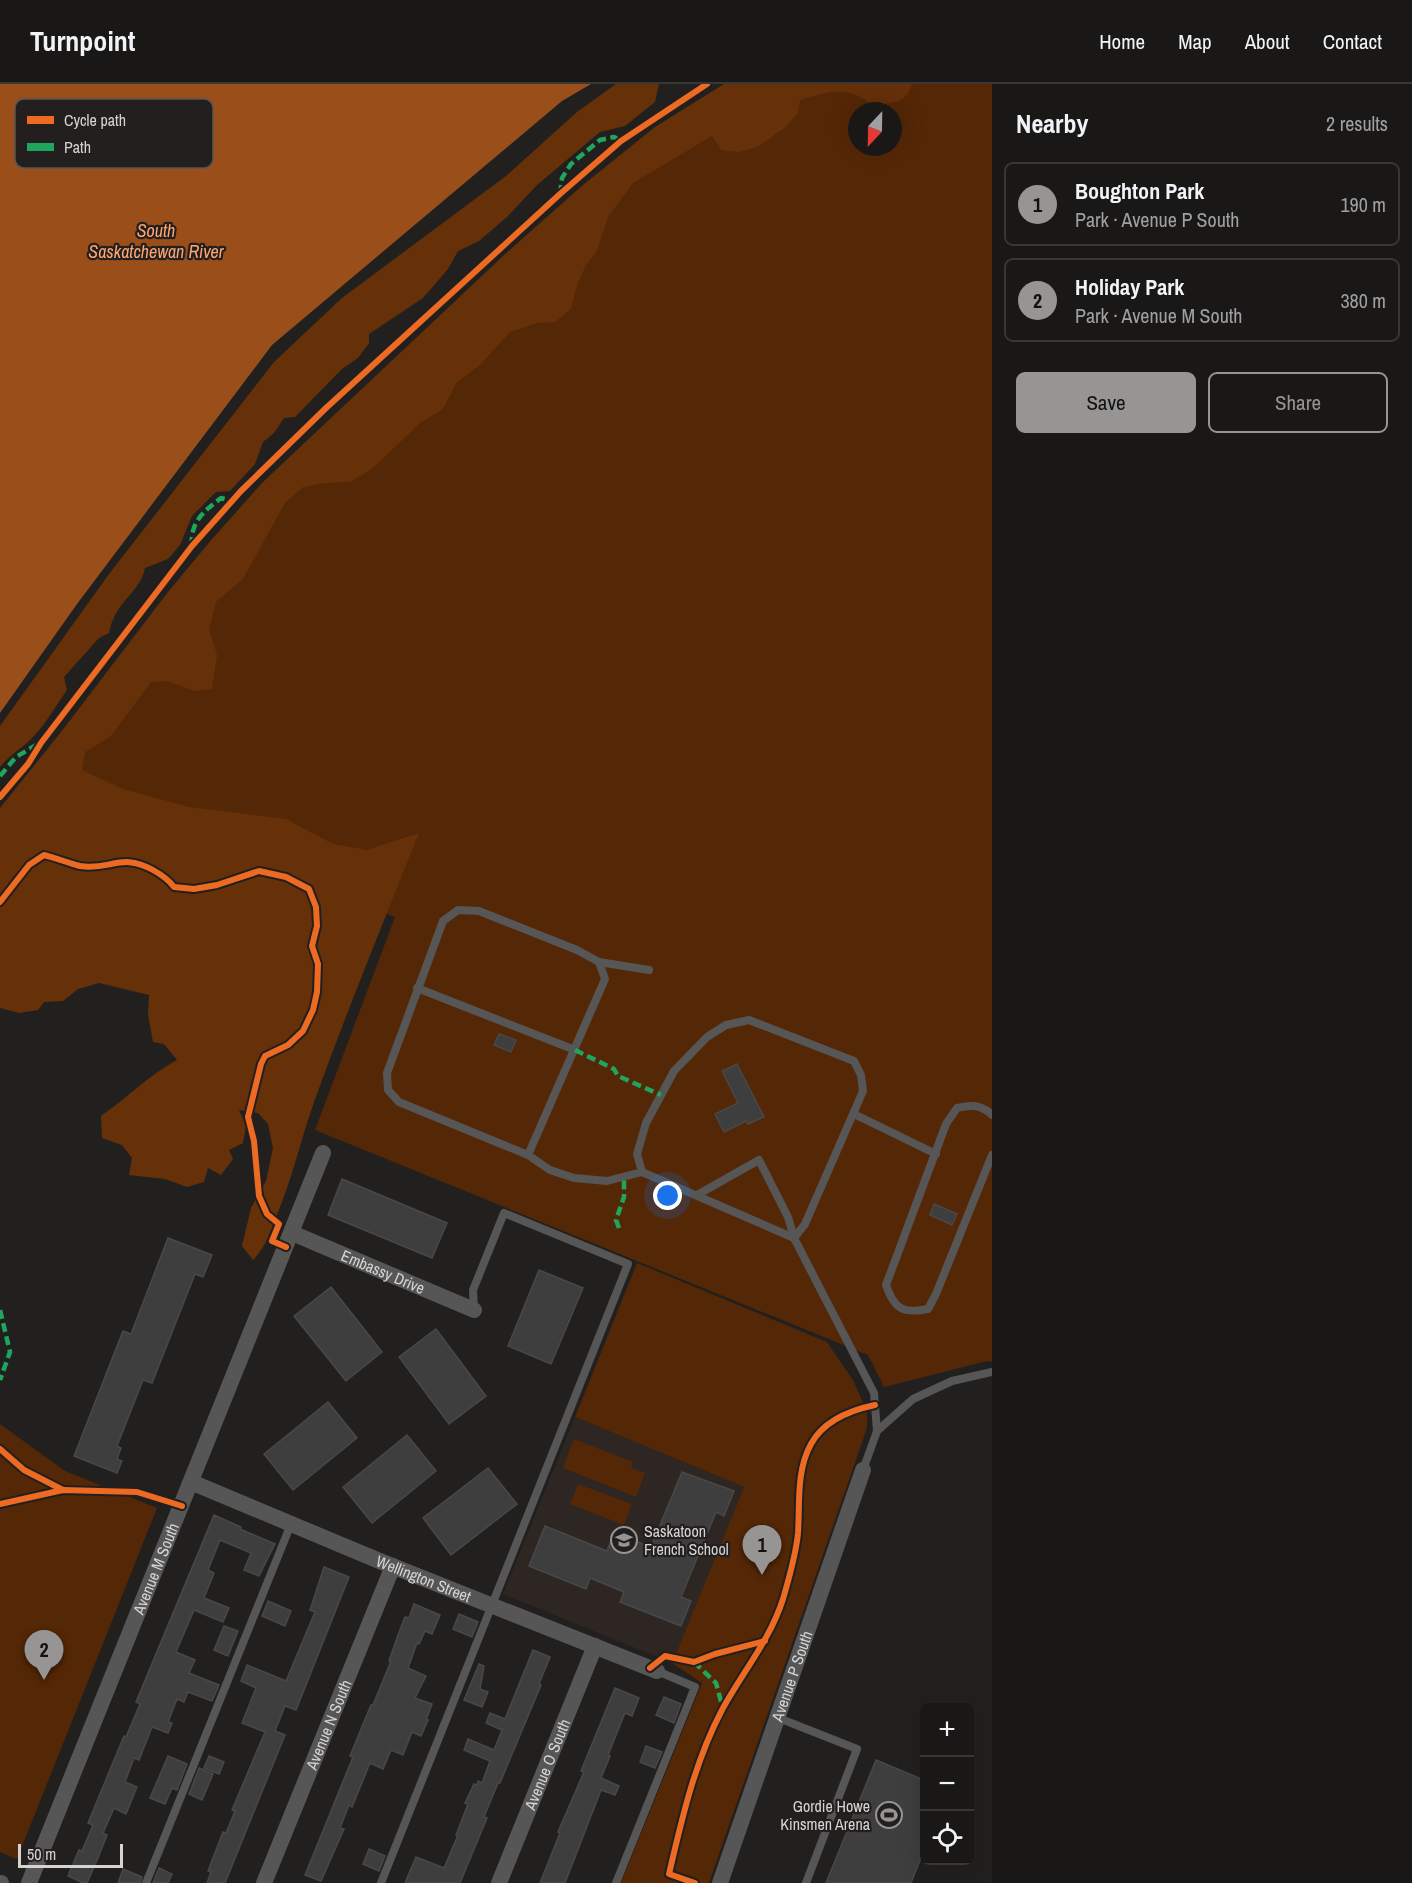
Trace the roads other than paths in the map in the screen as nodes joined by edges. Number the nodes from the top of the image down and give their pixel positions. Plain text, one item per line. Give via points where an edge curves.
1 (599, 962) junction
2 (649, 970) dead end
3 (417, 988) junction
4 (575, 1050) junction
5 (854, 1114) junction
6 (992, 1115) edge
7 (323, 1153) dead end
8 (936, 1154) junction
9 (528, 1155) junction
10 (992, 1155) edge
11 (642, 1172) junction
12 (697, 1196) junction
13 (292, 1233) junction
14 (794, 1238) junction
15 (474, 1310) joint
16 (992, 1372) edge
17 (877, 1431) junction
18 (863, 1470) joint
19 (191, 1482) junction
20 (291, 1524) junction
21 (393, 1566) junction
22 (491, 1605) junction
23 (595, 1646) junction
24 (657, 1671) joint
25 (776, 1717) junction
26 (29, 1883) edge
27 (146, 1883) edge
28 (264, 1883) edge
29 (381, 1883) edge
30 (499, 1883) edge
31 (616, 1883) edge
32 (720, 1883) edge
33 (806, 1883) edge

1 - 2 lane
1 - 3 lane via 479,911 458,910 443,921
1 - 4 lane via 605,979
3 - 4 lane
3 - 9 lane via 387,1073 388,1090 399,1102
4 - 9 lane
5 - 8 lane
5 - 11 lane via 863,1091 854,1061 750,1020 726,1025 707,1037 674,1071 646,1123 637,1154
5 - 14 lane via 805,1224
6 - 8 lane via 974,1104 957,1108 946,1124
7 - 13 street, Avenue M South
8 - 10 lane via 886,1285 898,1308 913,1312 928,1309 936,1294
9 - 11 lane via 550,1170 574,1178 607,1181
11 - 12 lane
12 - 14 lane
12 - 14 lane via 759,1160 788,1217
13 - 15 street, Embassy Drive
13 - 19 street, Avenue M South
14 - 17 lane via 874,1393
15 - 22 lane via 473,1290 504,1213 628,1264
16 - 17 lane via 952,1381 913,1399
17 - 18 lane
18 - 25 street, Avenue P South
19 - 20 street, Wellington Street
19 - 26 street, Avenue M South
20 - 21 street, Wellington Street
20 - 27 lane
21 - 22 street, Wellington Street
21 - 28 street, Avenue N South
22 - 23 street, Wellington Street
22 - 29 lane
23 - 24 street, Wellington Street
23 - 30 street, Avenue O South
24 - 31 lane via 695,1687
25 - 32 street, Avenue P South
25 - 33 lane via 857,1749

